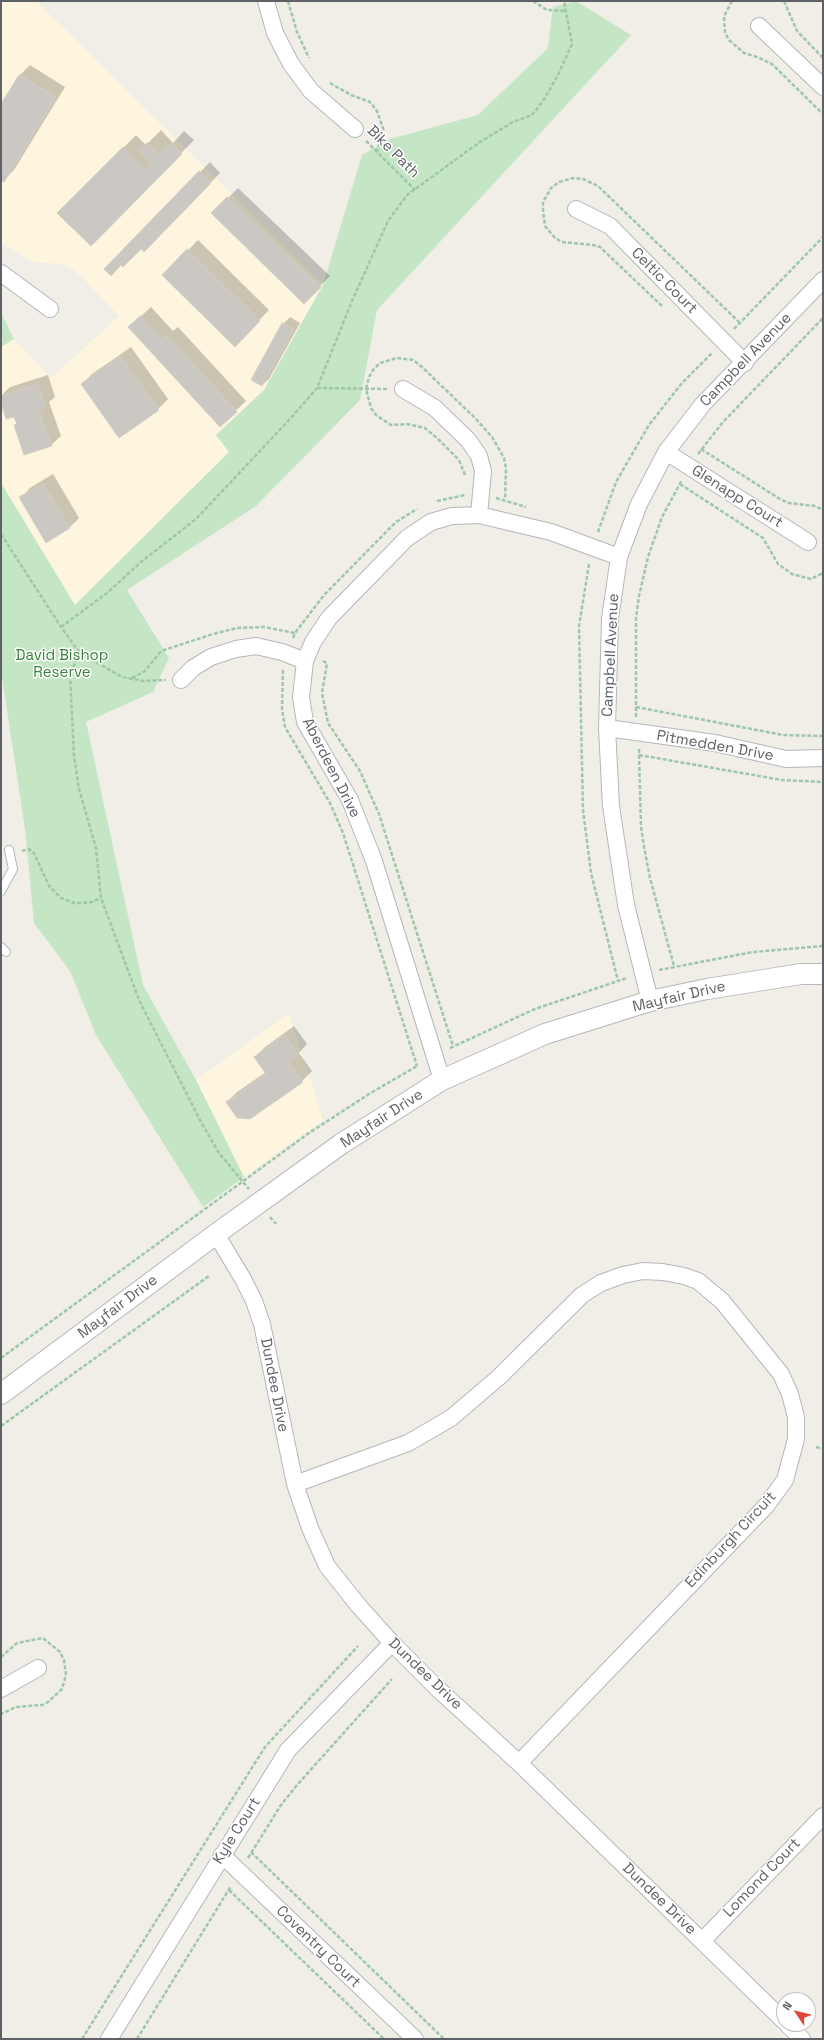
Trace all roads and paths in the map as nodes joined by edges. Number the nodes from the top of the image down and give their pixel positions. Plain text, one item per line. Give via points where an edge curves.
1 (266, 1) edge
2 (288, 1) edge
3 (533, 1) edge
4 (564, 1) edge
5 (732, 1) edge
6 (784, 1) edge
7 (566, 11) junction
8 (759, 26) dead end
9 (823, 58) edge
10 (310, 60) dead end
11 (325, 79) dead end
12 (823, 87) edge
13 (823, 114) edge
14 (355, 129) joint
15 (377, 151) junction
16 (415, 190) junction
17 (576, 209) dead end
18 (823, 238) edge
19 (1, 273) edge
20 (823, 280) edge
21 (50, 309) dead end
22 (823, 318) edge
23 (723, 341) junction
24 (745, 363) junction
25 (317, 388) junction
26 (403, 389) joint
27 (701, 449) junction
28 (666, 452) junction
29 (689, 467) junction
30 (680, 484) junction
31 (482, 496) junction
32 (432, 503) dead end
33 (422, 507) dead end
34 (533, 510) dead end
35 (823, 510) edge
36 (479, 515) junction
37 (591, 529) dead end
38 (598, 531) junction
39 (1, 534) edge
40 (808, 542) dead end
41 (592, 547) junction
42 (619, 556) junction
43 (823, 573) edge
44 (61, 627) junction
45 (80, 653) junction
46 (287, 654) junction
47 (305, 661) junction
48 (181, 680) joint
49 (636, 707) junction
50 (607, 728) junction
51 (637, 732) junction
52 (823, 736) edge
53 (639, 755) junction
54 (823, 758) edge
55 (823, 782) edge
56 (9, 850) dead end
57 (12, 860) junction
58 (1, 891) edge
59 (100, 898) junction
60 (823, 946) edge
61 (674, 966) junction
62 (644, 974) junction
63 (823, 974) edge
64 (650, 1001) junction
65 (417, 1066) dead end
66 (442, 1080) junction
67 (245, 1182) junction
68 (260, 1203) junction
69 (216, 1234) junction
70 (209, 1276) dead end
71 (1, 1358) edge
72 (1, 1394) edge
73 (1, 1426) edge
74 (816, 1447) dead end
75 (823, 1449) edge
76 (294, 1484) junction
77 (392, 1643) junction
78 (358, 1646) dead end
79 (38, 1668) dead end
80 (392, 1679) dead end
81 (1, 1689) edge
82 (519, 1763) junction
83 (823, 1816) edge
84 (251, 1852) junction
85 (222, 1855) junction
86 (239, 1871) junction
87 (229, 1890) junction
88 (702, 1940) junction
89 (776, 2014) edge
90 (82, 2039) edge
91 (109, 2039) edge
92 (137, 2039) edge
93 (384, 2039) edge
94 (415, 2039) edge
95 (444, 2039) edge

1 - 14 street via 274,32 291,64 311,91
2 - 10 path via 297,32
3 - 7 path via 547,10
4 - 7 path
5 - 13 path via 724,16 725,34 729,40 744,53 772,64
6 - 9 path via 797,31
7 - 16 path via 572,44 543,101 532,115 513,122 480,142
8 - 12 street
11 - 15 path via 340,90 370,102 377,111 384,131
14 - 15 path, Bike Path
15 - 16 path, Bike Path
16 - 25 path via 407,195 388,221
17 - 23 street, Celtic Court via 610,226
18 - 23 path
19 - 21 street
20 - 24 street, Campbell Avenue
22 - 27 path via 723,422
23 - 24 street, Celtic Court
23 - 38 path via 682,383 649,425 616,482
24 - 28 street, Campbell Avenue via 703,404
25 - 26 path
25 - 44 path via 196,519 141,562 107,593
26 - 31 street via 435,408 469,441 479,456 483,470
27 - 29 path
27 - 35 path via 780,500 815,506
28 - 29 street, Glenapp Court
28 - 42 street, Campbell Avenue via 639,504
29 - 30 path
29 - 40 street, Glenapp Court
30 - 43 path via 763,538 778,564 792,574 811,579
30 - 49 path via 662,517 648,557 639,596 636,618
31 - 32 path via 465,495
31 - 34 path via 505,500
31 - 36 street
33 - 46 path via 396,522 324,595 295,633
36 - 41 street, Aberdeen Drive via 551,532
36 - 47 street, Aberdeen Drive via 452,516 431,522 407,538 329,618 313,642
37 - 38 path
38 - 41 path
39 - 44 path
41 - 42 street, Aberdeen Drive
41 - 62 path via 579,626 583,810 591,874 618,981
42 - 50 street, Campbell Avenue via 610,618
44 - 45 path
45 - 48 path via 122,677 143,681
45 - 59 path via 70,674 74,756 79,789 96,848
46 - 47 street
46 - 48 street via 256,646 236,649 211,657 193,668
46 - 65 path via 282,672 282,709 285,727 330,803 343,833
47 - 66 street, Aberdeen Drive via 301,697 305,722 350,800 369,848
49 - 51 path
49 - 52 path via 783,735
50 - 51 street, Pitmedden Drive
50 - 62 street, Campbell Avenue via 613,821 626,905
51 - 53 path
51 - 54 street, Pitmedden Drive via 715,743 786,759
53 - 55 path via 782,780
53 - 61 path via 644,847
56 - 57 lane
57 - 58 lane via 11,873
57 - 59 path via 25,848 29,849 39,861 49,886 61,898 74,903 92,902
59 - 67 path via 139,1000 219,1153
60 - 61 path via 753,952
61 - 62 path
62 - 64 street, Campbell Avenue
63 - 64 street, Mayfair Drive via 801,974 722,986
64 - 66 street, Mayfair Drive via 545,1034
66 - 68 street, Mayfair Drive via 341,1144
67 - 68 path
67 - 71 path
68 - 69 street, Mayfair Drive
69 - 72 street, Mayfair Drive
69 - 76 street, Dundee Drive via 246,1284 262,1324
70 - 73 path
74 - 75 path
76 - 77 street, Dundee Drive via 327,1566
76 - 82 street, Edinburgh Circuit via 408,1443 450,1418 499,1377 582,1295 601,1283 643,1271 684,1276 698,1281 709,1289 732,1313 781,1374 790,1394 796,1417 796,1439 785,1480 766,1506
77 - 82 street, Dundee Drive
77 - 85 street, Kyle Court via 288,1750
78 - 90 path via 265,1747
79 - 81 street
80 - 84 path via 302,1779 281,1805
82 - 88 street, Dundee Drive
83 - 88 street, Lomond Court
84 - 86 path
84 - 95 path
85 - 86 street, Coventry Court
85 - 91 street, Kyle Court
86 - 87 path
86 - 94 street, Coventry Court
87 - 92 path
87 - 93 path
88 - 89 street, Dundee Drive

